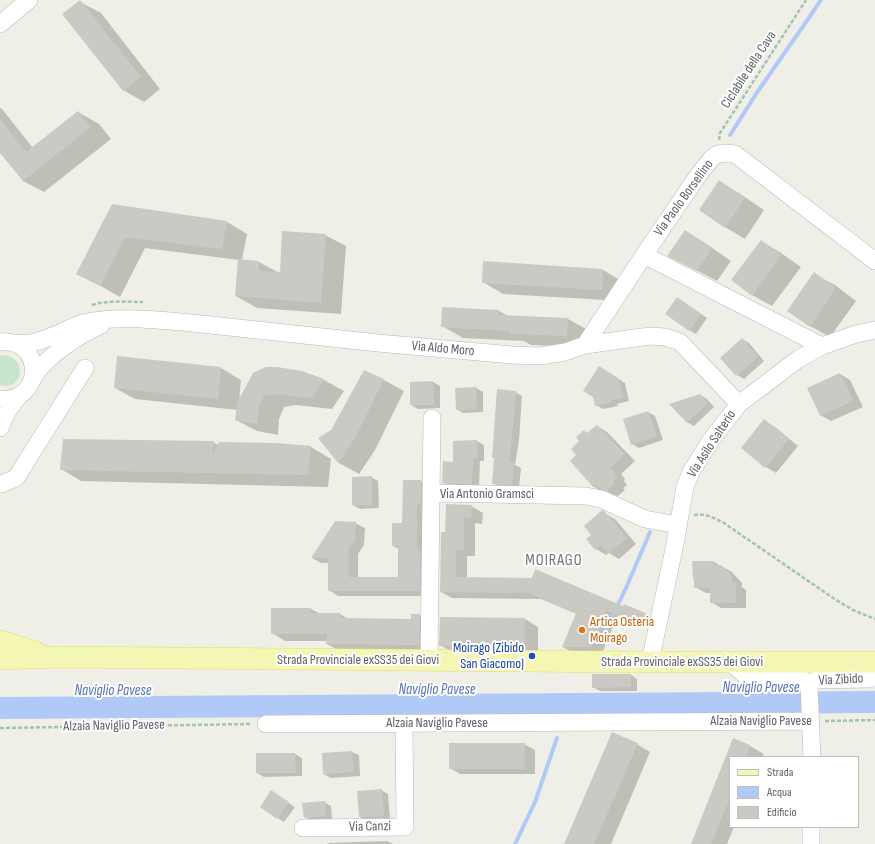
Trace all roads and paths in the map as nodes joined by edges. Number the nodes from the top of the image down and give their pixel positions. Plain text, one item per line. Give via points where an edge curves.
1 (29, 0) edge
2 (806, 0) edge
3 (0, 24) edge
4 (718, 154) junction
5 (644, 255) junction
6 (875, 261) edge
7 (118, 319) junction
8 (875, 330) edge
9 (4, 342) edge
10 (585, 345) junction
11 (822, 346) junction
12 (85, 368) dead end
13 (32, 380) junction
14 (21, 394) junction
15 (0, 399) edge
16 (739, 404) junction
17 (432, 418) dead end
18 (0, 428) edge
19 (0, 484) edge
20 (431, 497) junction
21 (679, 523) junction
22 (875, 618) edge
23 (0, 641) edge
24 (58, 657) junction
25 (0, 659) edge
26 (429, 661) junction
27 (650, 662) junction
28 (730, 662) junction
29 (875, 662) edge
30 (875, 678) edge
31 (809, 685) junction
32 (875, 720) edge
33 (810, 721) junction
34 (404, 723) junction
35 (266, 724) joint
36 (0, 728) edge
37 (812, 756) edge
38 (303, 828) dead end
39 (812, 828) edge
40 (811, 844) edge

1 - 3 street
2 - 4 path, Ciclabile della Cava via 720,132 716,149
4 - 5 street, Via Paolo Borsellino via 699,174
4 - 6 street, Via Paolo Borsellino via 735,154
5 - 10 street, Via Paolo Borsellino
5 - 11 street
7 - 9 street, Via Aldo Moro via 83,322 37,342
7 - 10 street, Via Aldo Moro via 192,323 512,355 540,356 566,352
7 - 13 street, Via Aldo Moro via 94,328 73,341 42,365
8 - 11 street, Via Asilo Salterio
9 - 13 street via 22,347 30,356 34,367
10 - 16 street, Via Aldo Moro via 650,336 680,342
11 - 16 street, Via Asilo Salterio via 797,360
12 - 19 street via 16,478
13 - 14 street, Via Aldo Moro
14 - 15 street
14 - 18 street via 7,411
16 - 21 street, Via Asilo Salterio via 711,440 691,472 685,487
17 - 20 street
20 - 21 street, Via Antonio Gramsci via 438,493 586,496 601,499 645,519
20 - 26 street, Via Antonio Gramsci
21 - 22 path via 690,516 711,516 833,598
21 - 27 street, Via Asilo Salterio
23 - 24 main road
24 - 25 main road
24 - 26 main road, Strada Provinciale exSS35 dei Giovi
26 - 27 main road, Strada Provinciale exSS35 dei Giovi
27 - 28 main road, Strada Provinciale exSS35 dei Giovi
28 - 29 main road, Strada Provinciale exSS35 dei Giovi
28 - 31 street, Via Zibido via 747,677 803,680
30 - 31 street, Via Zibido via 816,680
31 - 33 street, Via Zibido
32 - 33 path, Alzaia Naviglio Pavese
33 - 34 street, Alzaia Naviglio Pavese
33 - 37 street, Via Zibido
34 - 35 street, Alzaia Naviglio Pavese
34 - 38 street, Via Canzi via 405,827
35 - 36 path, Alzaia Naviglio Pavese
39 - 40 street

